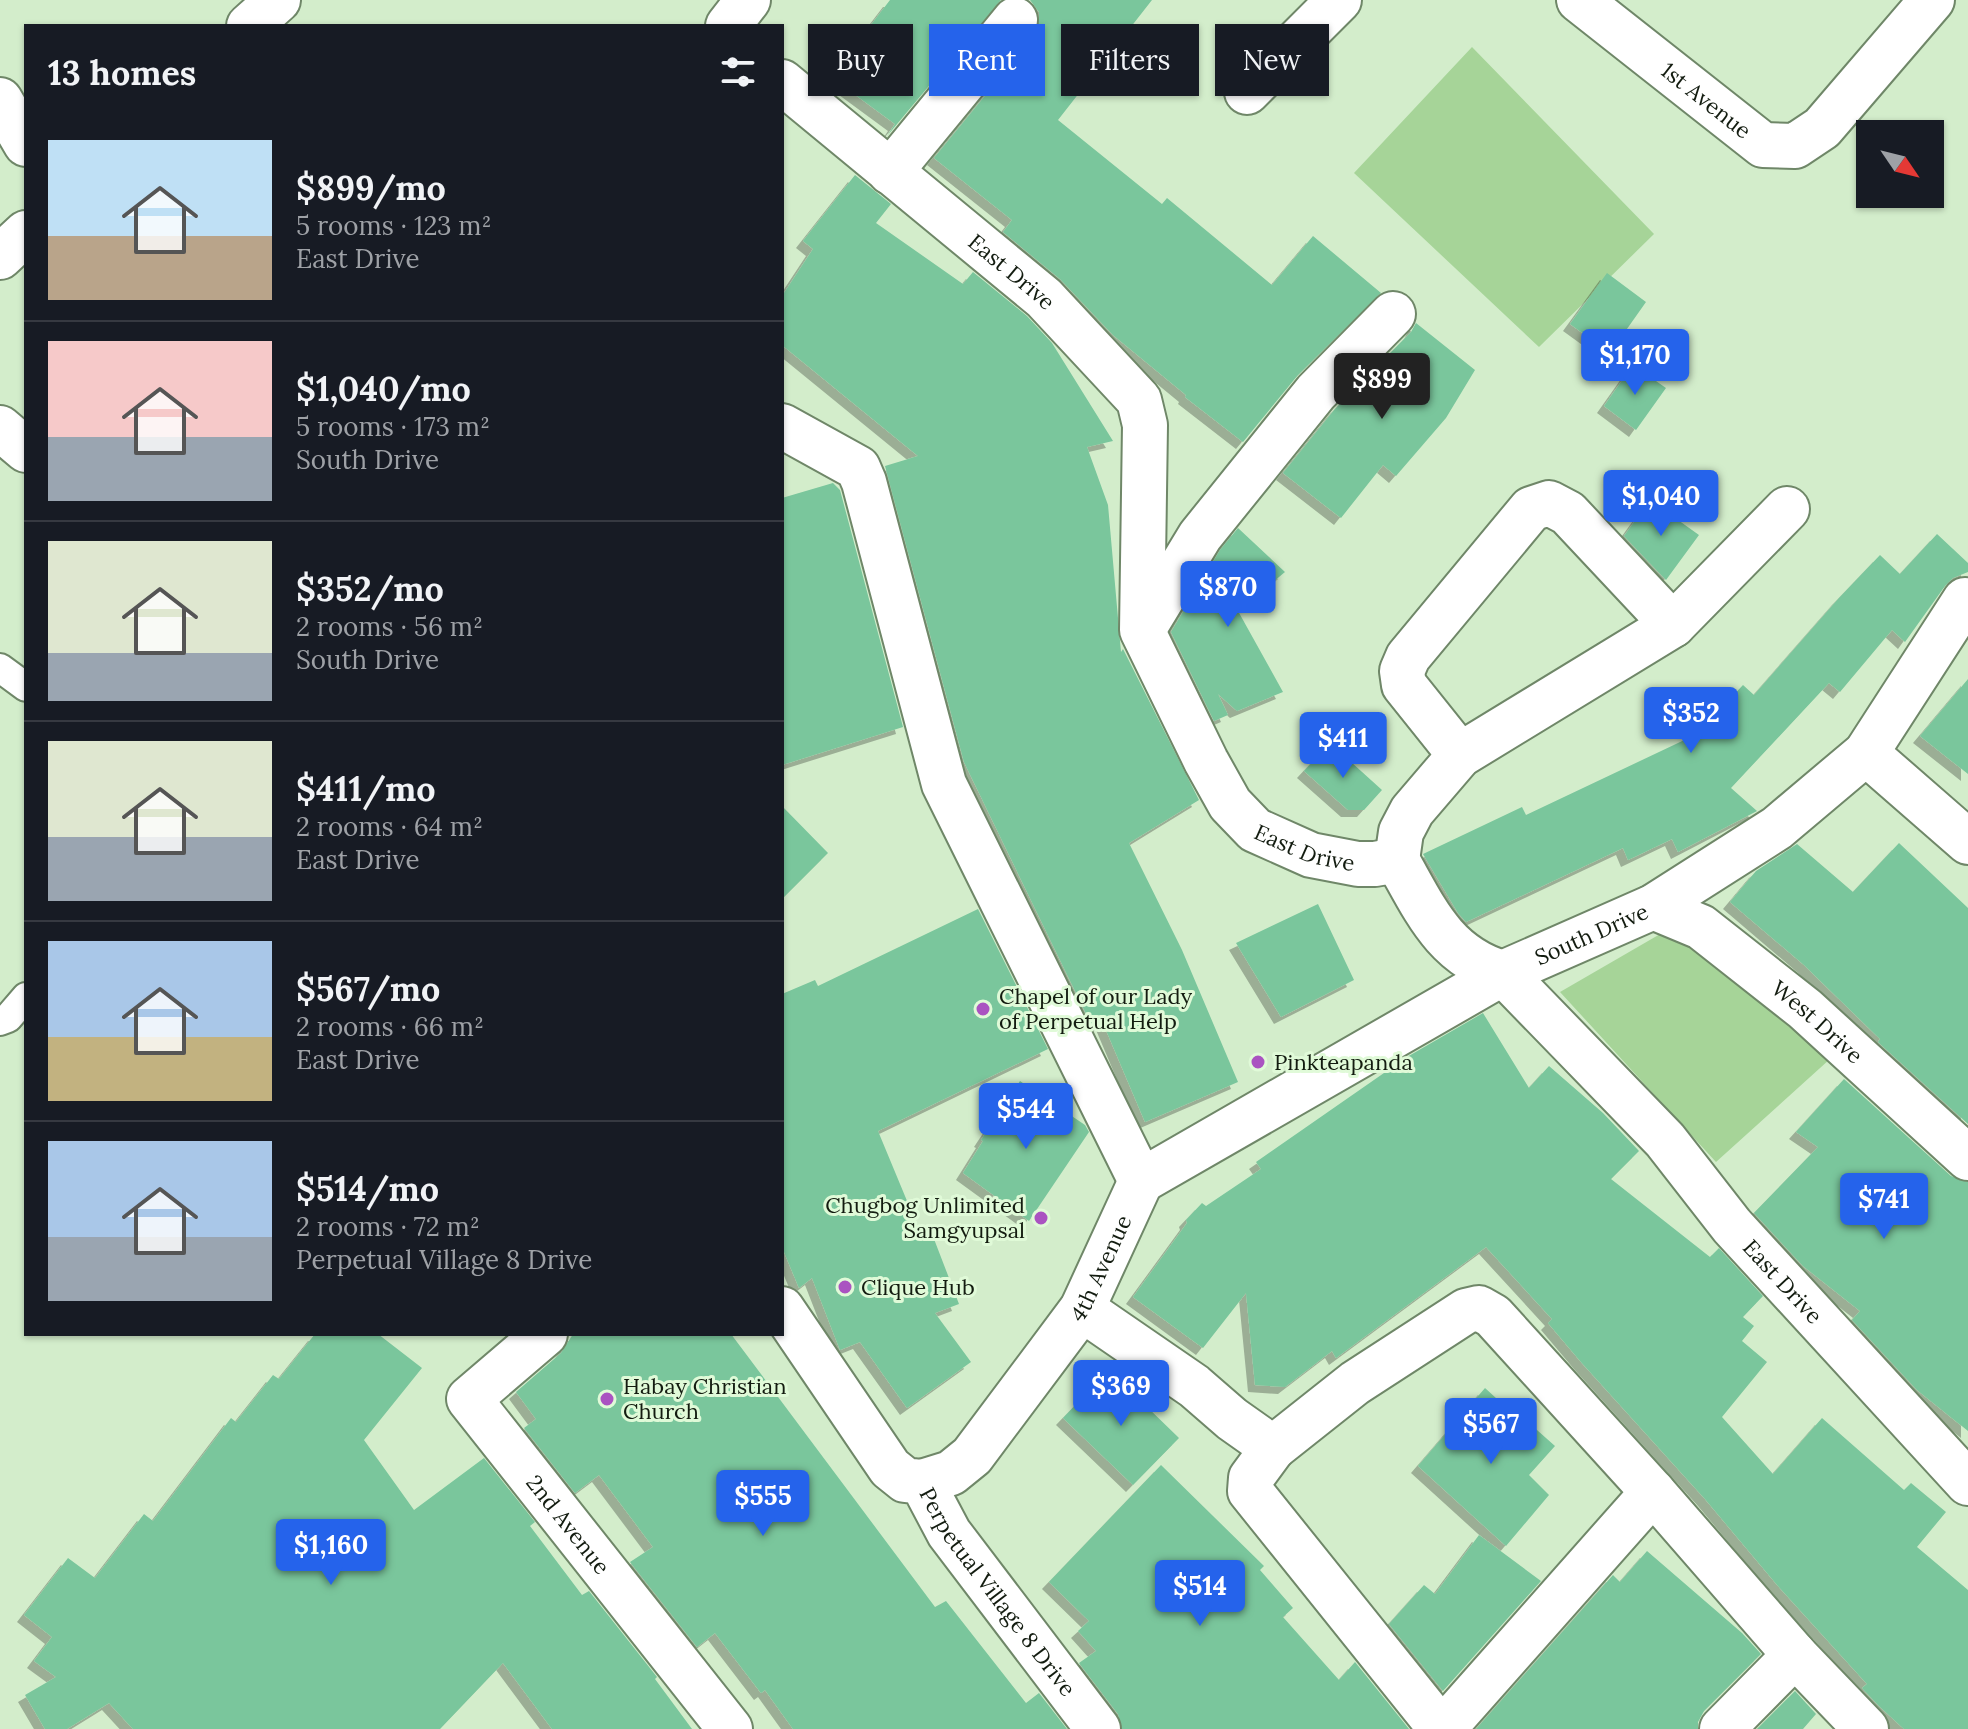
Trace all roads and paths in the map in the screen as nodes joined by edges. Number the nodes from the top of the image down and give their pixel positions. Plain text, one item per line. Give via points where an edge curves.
1 (278, 0) edge
2 (748, 0) edge
3 (1339, 0) edge
4 (1579, 0) edge
5 (1932, 0) edge
6 (1015, 20) dead end
7 (251, 24) edge
8 (730, 24) edge
9 (1315, 24) edge
10 (784, 84) edge
11 (0, 100) edge
12 (24, 141) edge
13 (890, 172) junction
14 (24, 235) edge
15 (0, 257) edge
16 (1393, 314) dead end
17 (784, 427) edge
18 (0, 428) edge
19 (24, 448) edge
20 (1787, 509) dead end
21 (1965, 600) dead end
22 (1673, 625) junction
23 (1142, 630) junction
24 (0, 668) edge
25 (24, 686) edge
26 (1866, 753) junction
27 (1460, 755) junction
28 (1968, 842) edge
29 (1397, 860) junction
30 (1653, 907) junction
31 (1503, 973) junction
32 (24, 999) edge
33 (0, 1021) edge
34 (1968, 1158) edge
35 (1141, 1181) junction
36 (1082, 1309) junction
37 (784, 1312) edge
38 (543, 1336) edge
39 (1273, 1448) junction
40 (922, 1482) junction
41 (1968, 1483) edge
42 (1653, 1492) junction
43 (1795, 1655) junction
44 (730, 1729) edge
45 (1098, 1729) edge
46 (1442, 1729) edge
47 (1722, 1729) edge
48 (1866, 1729) edge

1 - 7 street
2 - 8 street
3 - 9 street
4 - 5 street, 1st Avenue via 1763,145 1795,146 1822,128
6 - 13 street
10 - 13 street, East Drive
11 - 12 street
13 - 23 street, East Drive via 1044,298 1139,400 1145,425
14 - 15 street
16 - 23 street via 1316,392 1200,536
17 - 35 street via 858,468 944,784
18 - 19 street
20 - 22 street
21 - 26 street, South Drive
22 - 27 street
22 - 27 street via 1568,513 1549,503 1531,509 1408,657 1402,671 1404,685
23 - 29 street, East Drive via 1230,804 1255,830 1311,855 1358,864
24 - 25 lane
26 - 28 street
26 - 30 street, South Drive via 1777,828
27 - 29 street via 1412,811 1401,832
29 - 31 street, East Drive via 1437,930 1465,956
30 - 31 street, South Drive
30 - 34 street, West Drive via 1701,927 1805,1009
31 - 35 street, South Drive
31 - 41 street, East Drive via 1665,1140 1732,1226
32 - 33 lane
35 - 36 street, 4th Avenue
36 - 39 street
36 - 40 street, 4th Avenue via 972,1456 951,1473
37 - 40 street, Perpetual Village 8 Drive via 890,1468 905,1480
38 - 44 street, 2nd Avenue via 469,1399
39 - 42 street via 1355,1383 1466,1311 1479,1308 1493,1316
39 - 46 street via 1251,1478 1250,1491
40 - 45 street, Perpetual Village 8 Drive via 949,1533
42 - 43 street
42 - 46 street
43 - 47 street
43 - 48 street

